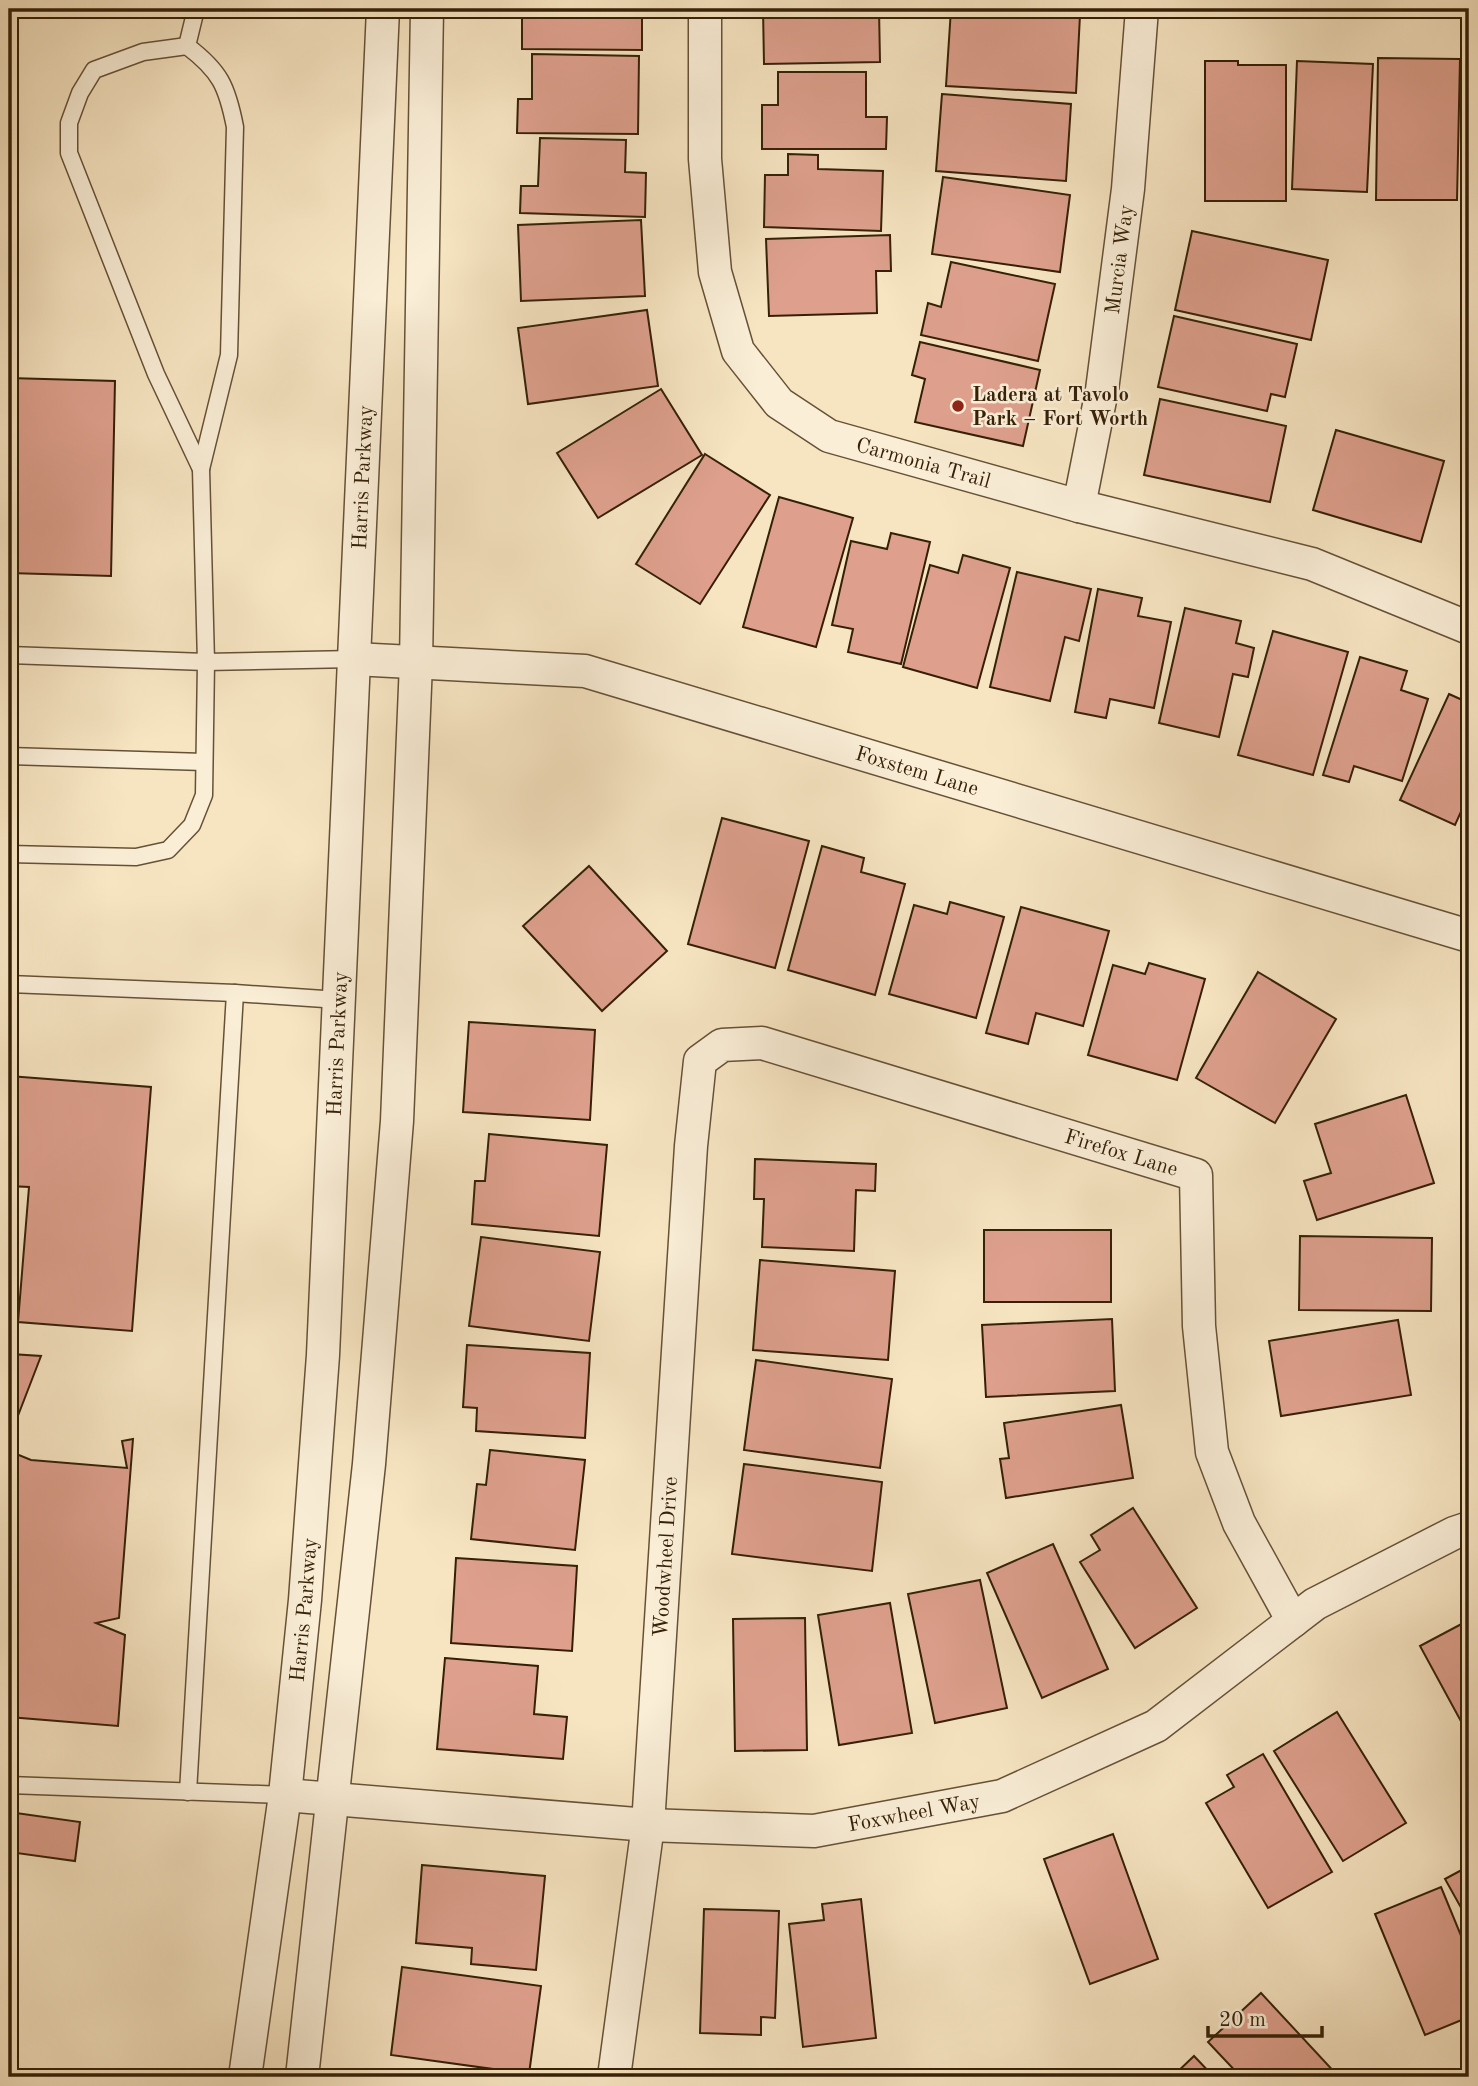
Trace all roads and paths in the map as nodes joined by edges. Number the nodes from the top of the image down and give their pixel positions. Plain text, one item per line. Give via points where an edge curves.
1 (196, 9) edge
2 (383, 9) edge
3 (427, 9) edge
4 (705, 9) edge
5 (1142, 9) edge
6 (187, 46) junction
7 (201, 469) junction
8 (1079, 506) junction
9 (1469, 628) edge
10 (9, 655) edge
11 (354, 659) junction
12 (206, 662) junction
13 (416, 663) junction
14 (9, 756) edge
15 (204, 762) junction
16 (9, 854) edge
17 (1469, 936) edge
18 (9, 984) edge
19 (235, 993) junction
20 (339, 1000) junction
21 (722, 1045) joint
22 (1469, 1528) edge
23 (1293, 1621) junction
24 (9, 1785) edge
25 (188, 1792) junction
26 (285, 1795) junction
27 (332, 1799) junction
28 (648, 1825) junction
29 (245, 2077) edge
30 (302, 2077) edge
31 (614, 2077) edge

1 - 6 lane
2 - 11 street, Harris Parkway
3 - 13 street
4 - 8 street, Carmonia Trail via 705,159 715,272 738,351 779,403 829,436
5 - 8 street, Murcia Way via 1128,189 1102,390
6 - 7 lane via 207,61 229,94 235,127 229,355
6 - 7 lane via 143,52 94,70 69,123 69,153 156,374
7 - 12 lane
8 - 9 street, Carmonia Trail via 1312,564
10 - 12 lane
11 - 12 lane
11 - 13 street, Foxstem Lane
11 - 20 street, Harris Parkway
12 - 15 lane
13 - 17 street, Foxstem Lane via 585,671
13 - 27 street via 397,1121 369,1464
14 - 15 lane
15 - 16 lane via 204,795 192,825 168,850 136,857
18 - 19 lane
19 - 20 lane
19 - 25 lane
20 - 26 street, Harris Parkway via 323,1356
21 - 23 street, Firefox Lane via 762,1043 1196,1175 1199,1326 1212,1452 1238,1523
21 - 28 street, Woodwheel Drive via 700,1060 691,1146
22 - 23 street, Foxwheel Way via 1315,1604
23 - 28 street, Foxwheel Way via 1156,1726 1002,1796 814,1831
24 - 25 lane
25 - 26 lane
26 - 27 street, Foxwheel Way
26 - 29 street, Harris Parkway
27 - 28 street, Foxwheel Way
27 - 30 street
28 - 31 street, Woodwheel Drive

